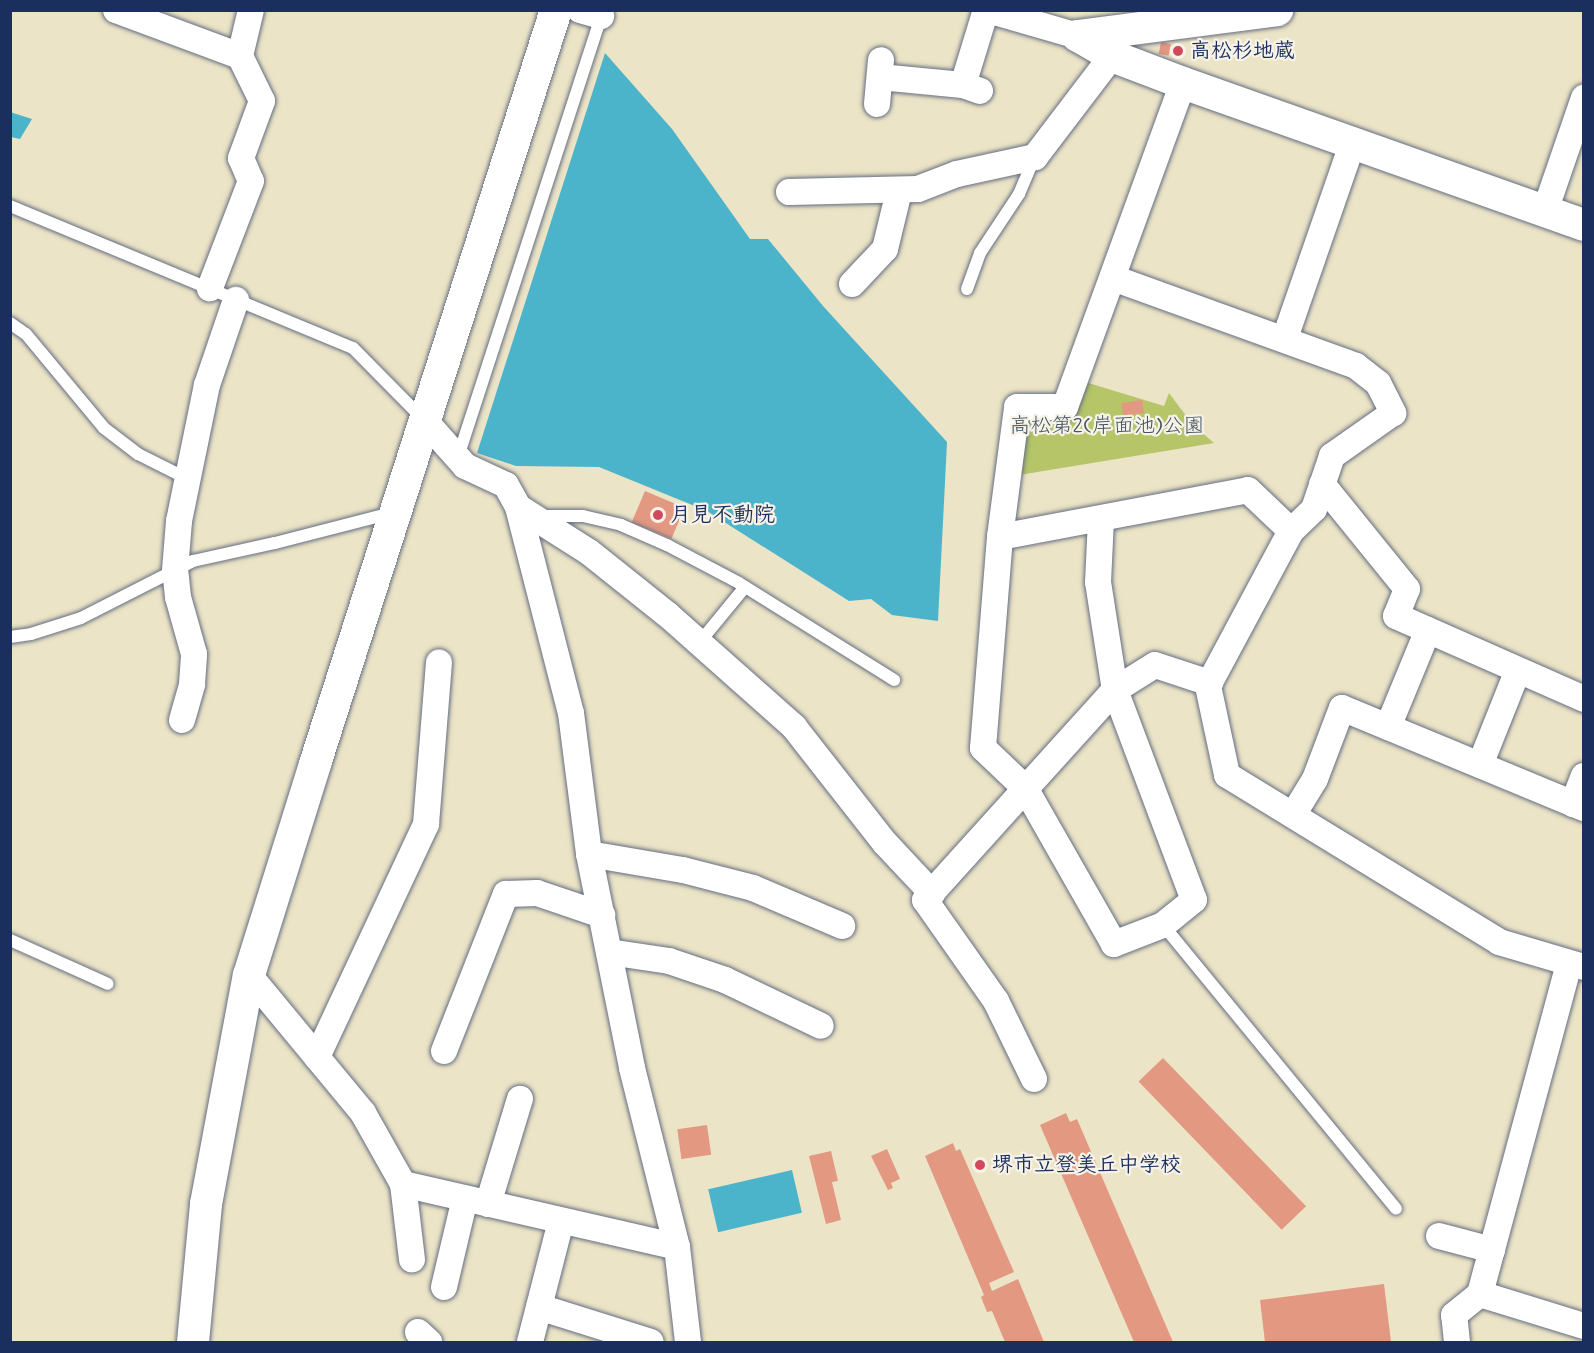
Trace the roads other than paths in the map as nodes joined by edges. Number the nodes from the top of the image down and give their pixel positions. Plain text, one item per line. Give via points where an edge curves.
1 (116, 10) edge
2 (251, 10) edge
3 (556, 10) edge
4 (1277, 10) edge
5 (595, 12) edge
6 (1000, 12) edge
7 (1078, 36) junction
8 (240, 56) junction
9 (1112, 56) junction
10 (1183, 83) junction
11 (1584, 98) edge
12 (876, 104) dead end
13 (1352, 145) junction
14 (1035, 157) junction
15 (899, 190) junction
16 (789, 192) dead end
17 (10, 206) edge
18 (1545, 211) junction
19 (1584, 225) edge
20 (1113, 278) junction
21 (852, 284) dead end
22 (210, 288) junction
23 (968, 289) dead end
24 (236, 300) junction
25 (10, 323) edge
26 (1285, 338) junction
27 (426, 422) junction
28 (458, 457) junction
29 (188, 479) junction
30 (1323, 484) junction
31 (397, 512) junction
32 (525, 512) junction
33 (1101, 519) junction
34 (1291, 531) junction
35 (1000, 537) junction
36 (175, 570) junction
37 (745, 587) junction
38 (1428, 630) junction
39 (10, 637) edge
40 (699, 643) junction
41 (439, 663) dead end
42 (1518, 670) junction
43 (894, 680) dead end
44 (1210, 683) junction
45 (1115, 690) junction
46 (1584, 699) edge
47 (182, 720) dead end
48 (1388, 727) junction
49 (1480, 765) junction
50 (1584, 776) edge
51 (1025, 788) junction
52 (1578, 806) edge
53 (1293, 815) junction
54 (590, 854) junction
55 (932, 893) junction
56 (602, 915) junction
57 (1163, 925) junction
58 (842, 926) dead end
59 (10, 940) edge
60 (609, 952) junction
61 (1576, 966) edge
62 (249, 975) junction
63 (108, 984) dead end
64 (822, 1026) dead end
65 (444, 1051) dead end
66 (317, 1057) junction
67 (1034, 1079) dead end
68 (520, 1099) dead end
69 (403, 1184) junction
70 (476, 1201) junction
71 (1396, 1209) dead end
72 (561, 1221) junction
73 (1439, 1236) dead end
74 (676, 1247) junction
75 (1492, 1250) junction
76 (412, 1259) dead end
77 (444, 1287) dead end
78 (1480, 1294) junction
79 (539, 1307) junction
80 (1584, 1326) edge
81 (640, 1341) edge
82 (193, 1342) edge
83 (530, 1342) edge
84 (688, 1342) edge
85 (1457, 1342) edge

1 - 8 street
2 - 8 street
3 - 27 street
4 - 7 street
5 - 28 lane
6 - 7 street
6 - 12 street via 971,88 881,68
7 - 9 street
8 - 22 street via 262,101 241,158 251,181
9 - 10 street
9 - 14 street
10 - 13 street
10 - 20 street
11 - 18 street
13 - 18 street
13 - 26 street
14 - 15 street via 957,174 918,189
14 - 23 lane via 1019,194 980,253
15 - 16 street
15 - 21 street via 885,249
17 - 22 lane
18 - 19 street
20 - 26 street
20 - 35 street via 1065,406 1017,407
22 - 24 lane
24 - 27 lane via 352,348
24 - 29 street via 207,385
25 - 29 lane via 26,334 104,428 138,454
26 - 30 street via 1356,366 1378,383 1393,413 1332,456
27 - 28 street
27 - 31 street
28 - 32 street via 465,466 506,485
29 - 36 street
30 - 34 street via 1314,509
30 - 38 street via 1407,589 1396,616
31 - 36 lane via 192,561
31 - 62 street
32 - 37 lane via 583,516 621,525
32 - 40 street via 589,552
32 - 54 street via 571,713
33 - 34 street via 1248,490
33 - 35 street
33 - 45 street via 1098,582
34 - 44 street
35 - 51 street via 983,747
36 - 39 lane via 81,618
36 - 47 street via 178,597 194,654 192,684
37 - 40 lane
37 - 43 lane
38 - 42 street
38 - 48 street
40 - 55 street via 794,727 885,843
41 - 66 street via 426,825
42 - 46 street
42 - 49 street
44 - 45 street via 1155,665
44 - 53 street via 1227,776
45 - 51 street
45 - 57 street via 1194,900
48 - 49 street
48 - 53 street via 1342,708 1315,779
49 - 52 street
50 - 52 street
51 - 55 street
51 - 57 street via 1114,944
53 - 61 street via 1499,942
54 - 56 street
54 - 58 street via 683,870 753,888
55 - 67 street via 925,900 996,1001
56 - 60 street
56 - 65 street via 537,893 506,894
57 - 71 lane
59 - 63 lane
60 - 64 street via 669,961 726,980
60 - 74 street via 632,1068
61 - 75 street
62 - 66 street
62 - 82 street via 206,1204
66 - 69 street via 363,1113
68 - 70 street
69 - 70 street
69 - 76 street
70 - 72 street
70 - 77 street
72 - 74 street
72 - 79 street
73 - 75 street
74 - 84 street
75 - 78 street
78 - 80 street
78 - 85 street via 1454,1315
79 - 81 street
79 - 83 street

